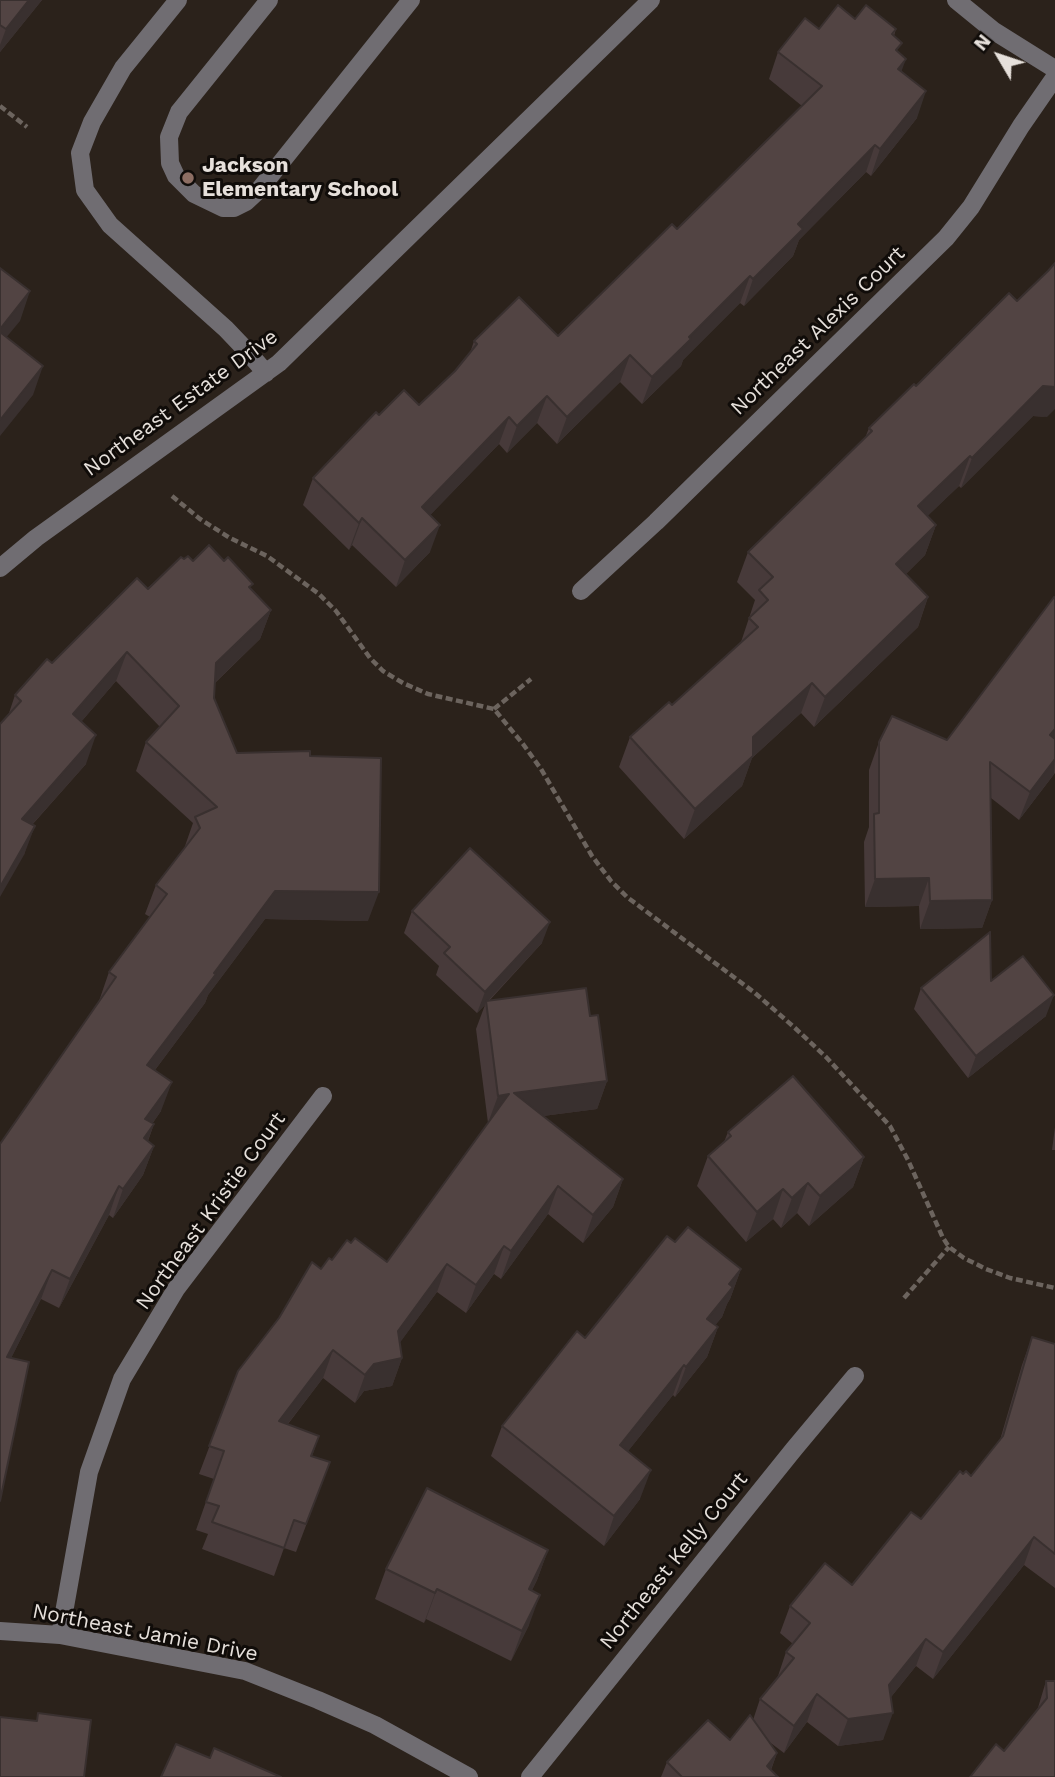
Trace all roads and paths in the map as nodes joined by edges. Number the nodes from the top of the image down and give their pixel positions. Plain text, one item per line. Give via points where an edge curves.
1 (178, 0) edge
2 (269, 0) edge
3 (411, 0) edge
4 (651, 0) edge
5 (956, 0) edge
6 (1055, 69) edge
7 (1055, 76) edge
8 (0, 106) edge
9 (27, 127) dead end
10 (265, 373) junction
11 (172, 496) dead end
12 (0, 568) edge
13 (581, 591) dead end
14 (531, 679) dead end
15 (494, 709) junction
16 (323, 1096) dead end
17 (949, 1247) junction
18 (1055, 1288) edge
19 (904, 1298) dead end
20 (855, 1376) dead end
21 (0, 1631) edge
22 (60, 1636) junction
23 (469, 1777) edge
24 (530, 1777) edge

1 - 10 street via 123,68 92,122 80,153 85,190 110,225 226,329
2 - 3 street via 179,112 169,137 170,163 176,176 194,194 223,208 234,208 259,190
4 - 10 street, Northeast Estate Drive
5 - 6 street via 994,31
7 - 13 street, Northeast Alexis Court via 946,238
8 - 9 path
10 - 12 street, Northeast Estate Drive via 36,537
11 - 15 path via 200,519 267,556 319,594 383,671 428,694
14 - 15 path
15 - 17 path via 541,769 611,881 755,993 826,1057 890,1126
16 - 22 street, Northeast Kristie Court via 176,1289 122,1379 89,1472
17 - 18 path via 1010,1279
17 - 19 path
20 - 24 street, Northeast Kelly Court
21 - 22 street, Northeast Jamie Drive
22 - 23 street, Northeast Jamie Drive via 245,1671 375,1725

